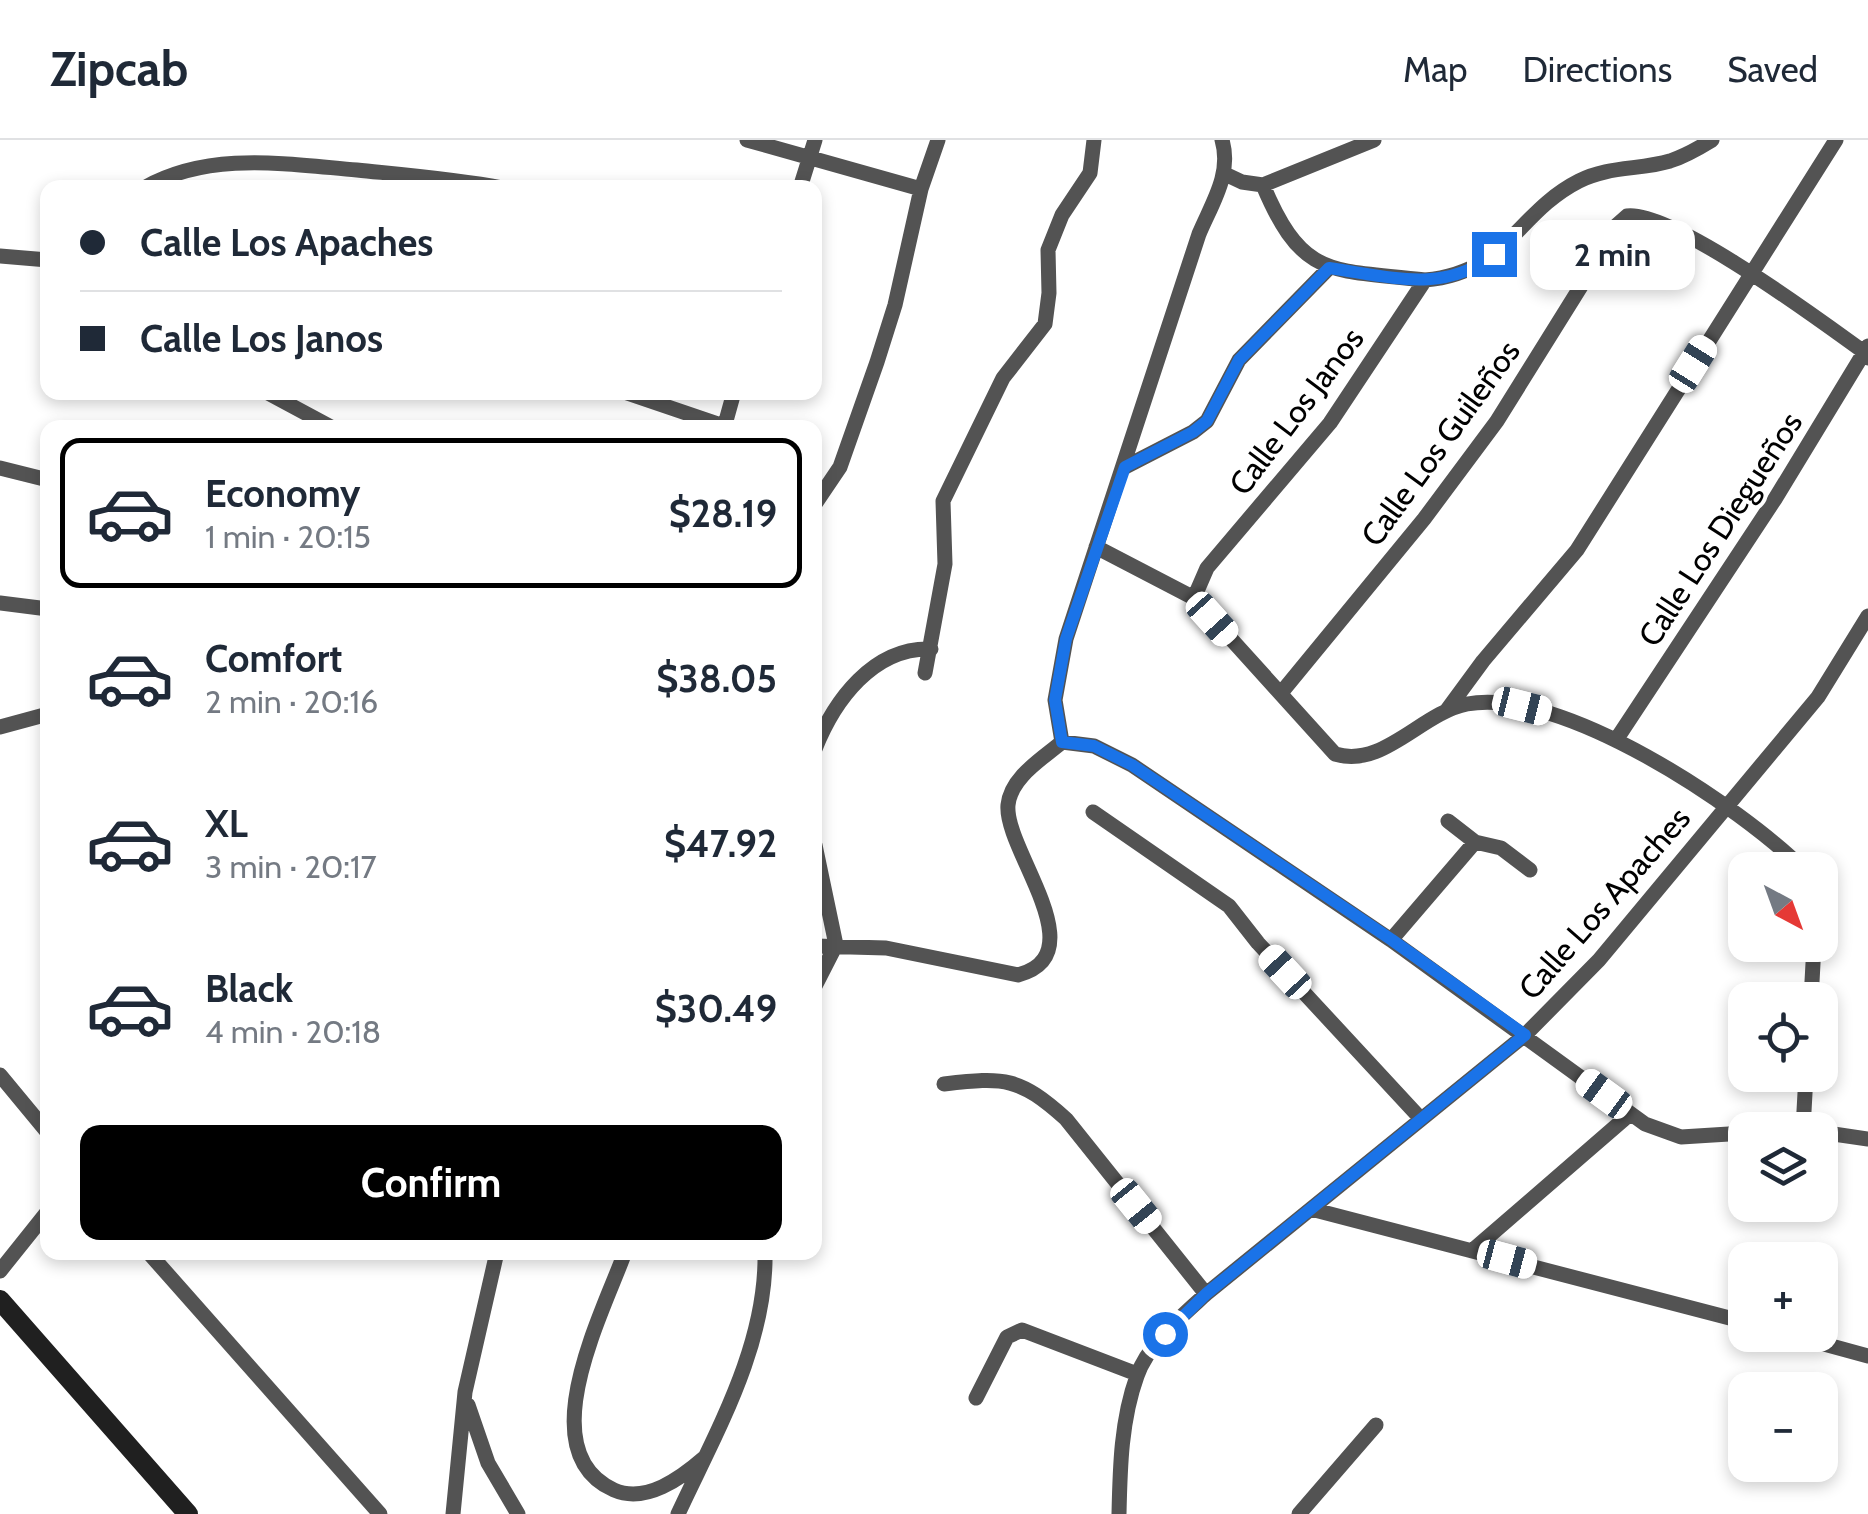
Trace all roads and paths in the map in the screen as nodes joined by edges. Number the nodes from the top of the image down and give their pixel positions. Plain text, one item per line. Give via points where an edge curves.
1 (747, 140) edge
2 (814, 140) edge
3 (938, 140) edge
4 (1094, 140) edge
5 (1222, 140) edge
6 (1374, 140) edge
7 (1712, 140) edge
8 (1836, 140) edge
9 (809, 158) junction
10 (1225, 174) junction
11 (162, 180) edge
12 (456, 180) edge
13 (802, 180) edge
14 (1263, 185) junction
15 (920, 189) junction
16 (0, 256) edge
17 (40, 259) edge
18 (1329, 268) junction
19 (1751, 272) junction
20 (1425, 280) junction
21 (1867, 352) edge
22 (281, 400) edge
23 (647, 400) edge
24 (319, 420) edge
25 (704, 420) edge
26 (1125, 467) junction
27 (0, 468) edge
28 (40, 478) edge
29 (822, 494) edge
30 (1096, 547) junction
31 (1194, 598) junction
32 (0, 603) edge
33 (40, 608) edge
34 (1868, 616) edge
35 (931, 649) junction
36 (925, 673) dead end
37 (1282, 693) junction
38 (1446, 710) junction
39 (40, 716) edge
40 (0, 727) edge
41 (822, 735) edge
42 (1616, 740) junction
43 (1062, 742) junction
44 (1724, 806) junction
45 (1093, 812) dead end
46 (1448, 821) dead end
47 (1476, 842) junction
48 (1782, 852) edge
49 (1530, 870) dead end
50 (822, 878) edge
51 (1392, 940) junction
52 (836, 945) junction
53 (822, 946) edge
54 (822, 972) edge
55 (1525, 1035) junction
56 (0, 1076) edge
57 (944, 1084) dead end
58 (1630, 1114) junction
59 (1421, 1119) junction
60 (40, 1124) edge
61 (1728, 1134) edge
62 (1838, 1134) edge
63 (1868, 1138) edge
64 (1311, 1209) junction
65 (40, 1221) edge
66 (1473, 1250) junction
67 (155, 1260) edge
68 (495, 1260) edge
69 (622, 1260) edge
70 (764, 1260) edge
71 (0, 1270) edge
72 (1206, 1294) junction
73 (0, 1300) edge
74 (1728, 1318) edge
75 (1838, 1348) edge
76 (1868, 1356) edge
77 (1137, 1374) junction
78 (465, 1392) junction
79 (976, 1398) dead end
80 (1376, 1425) dead end
81 (704, 1458) junction
82 (188, 1514) edge
83 (380, 1514) edge
84 (452, 1514) edge
85 (518, 1514) edge
86 (678, 1514) edge
87 (1121, 1514) edge
88 (1299, 1514) edge

1 - 9 street
2 - 9 street
3 - 15 street
4 - 35 street via 1090,172 1048,250 1044,324 1003,378 943,501 945,564
5 - 10 street
6 - 14 street
7 - 20 street via 1670,161 1575,182 1482,264 1452,278
8 - 19 street
9 - 13 street
9 - 15 street
10 - 14 street
10 - 26 street via 1199,234
11 - 12 street via 237,162
14 - 18 street via 1296,244
15 - 29 street via 878,362 840,467
16 - 17 street
18 - 20 street
18 - 26 street via 1239,360 1207,421
19 - 21 street
19 - 37 street, Calle Los Guileños via 1648,216 1627,216 1610,231 1497,420
19 - 38 street via 1578,550
20 - 31 street, Calle Los Janos via 1330,423 1207,568
21 - 42 street, Calle Los Diegueños
22 - 24 street
23 - 25 street
26 - 30 street
27 - 28 street
30 - 31 street
30 - 43 street via 1066,639 1055,700
31 - 37 street
32 - 33 street
34 - 44 street, Calle Los Apaches via 1818,697
35 - 36 street
35 - 41 street via 887,658 861,676
37 - 38 street via 1335,754 1349,758 1380,750
38 - 42 street via 1494,702 1522,706
39 - 40 street
42 - 44 street
43 - 51 street via 1094,746 1132,765
43 - 52 street via 1020,778 1008,806 1048,918 1047,950 1030,972
44 - 48 street
44 - 55 street, Calle Los Apaches via 1642,911
45 - 59 street via 1229,906
46 - 47 street
47 - 49 street via 1501,848
47 - 51 street
50 - 52 street
51 - 55 street
52 - 53 street
52 - 54 street
55 - 58 street
55 - 59 street, Calle Los Apaches
56 - 60 street
57 - 72 street via 1010,1082 1048,1103
58 - 61 street via 1681,1137
58 - 66 street
59 - 64 street, Calle Los Apaches
62 - 63 street
64 - 66 street
64 - 72 street, Calle Los Apaches
65 - 71 street
66 - 74 street
67 - 83 street
68 - 78 street
69 - 81 street via 578,1384 572,1433 579,1455 616,1491 640,1494 676,1480
70 - 81 street via 760,1312 743,1369
72 - 77 street, Calle Los Apaches
73 - 82 street
75 - 76 street
77 - 79 street via 1022,1330 1007,1336
77 - 87 street, Calle Los Apaches via 1120,1456
78 - 84 street
78 - 85 street via 488,1463
80 - 88 street
81 - 86 street

